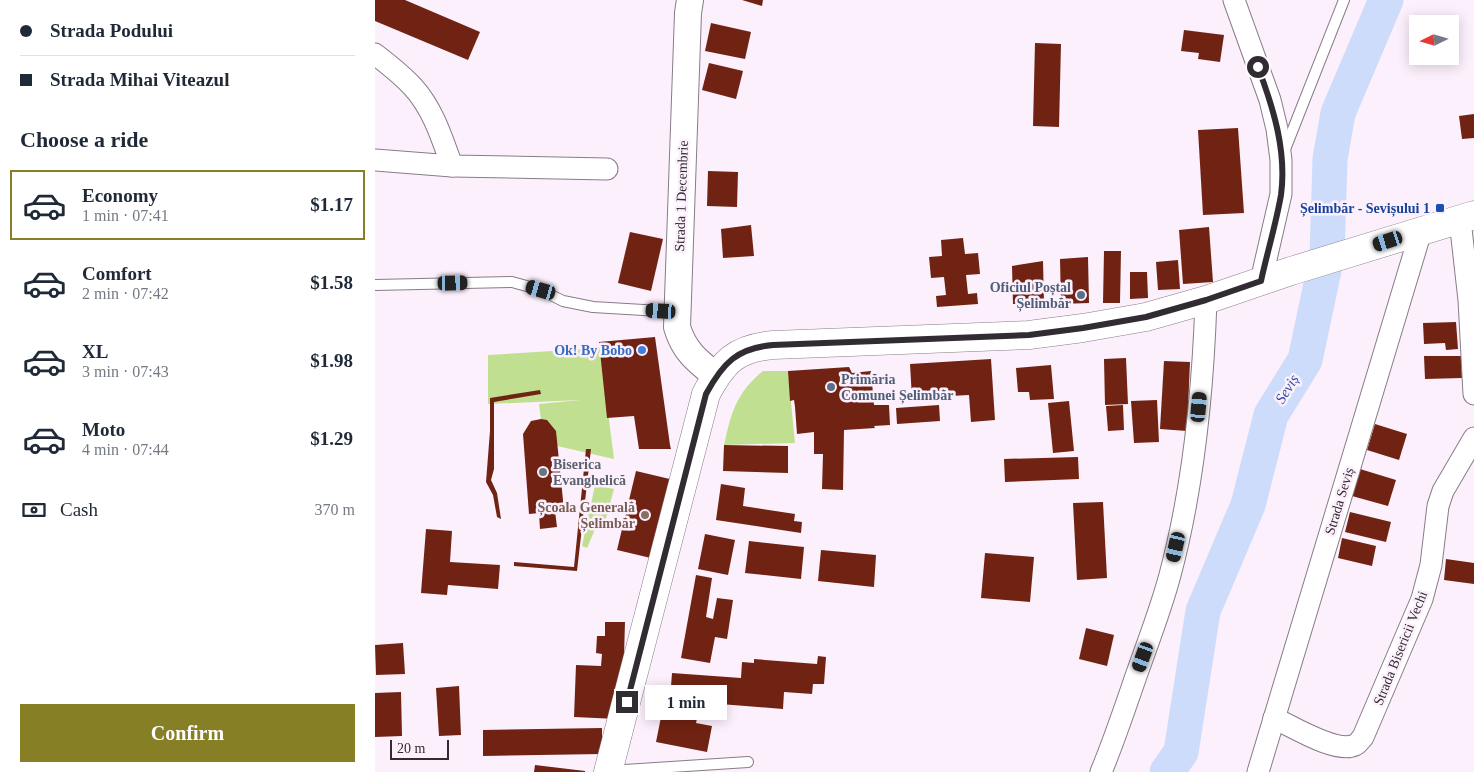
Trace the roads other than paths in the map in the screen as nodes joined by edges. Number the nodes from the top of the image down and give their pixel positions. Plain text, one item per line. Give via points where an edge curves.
1 (690, 0) edge
2 (1234, 0) edge
3 (1344, 0) edge
4 (375, 54) edge
5 (375, 160) edge
6 (1281, 160) junction
7 (452, 166) junction
8 (607, 169) dead end
9 (1467, 217) edge
10 (1421, 231) junction
11 (1261, 281) junction
12 (375, 285) edge
13 (1206, 300) junction
14 (677, 312) junction
15 (716, 376) junction
16 (1474, 394) edge
17 (1473, 445) edge
18 (1274, 718) junction
19 (748, 762) dead end
20 (608, 772) edge
21 (1101, 772) edge
22 (1258, 772) edge

1 - 14 street, Strada 1 Decembrie
2 - 6 street via 1270,100
3 - 6 lane
4 - 7 street via 413,86 424,101 437,123
5 - 7 street
6 - 11 street via 1281,194
7 - 8 street
9 - 10 main road
9 - 16 street
10 - 11 main road
10 - 18 street, Strada Seviș
11 - 13 main road
12 - 14 lane via 512,282 541,290 563,302
13 - 15 main road via 1146,317 1029,335 758,346 731,359
13 - 21 street via 1198,423 1172,567
14 - 15 street, Strada 1 Decembrie via 681,340 693,358
15 - 20 main road via 706,394
17 - 18 street, Strada Bisericii Vechi via 1443,491 1422,599 1363,737 1355,745 1344,747 1324,742
18 - 22 street, Strada Seviș
19 - 20 lane

